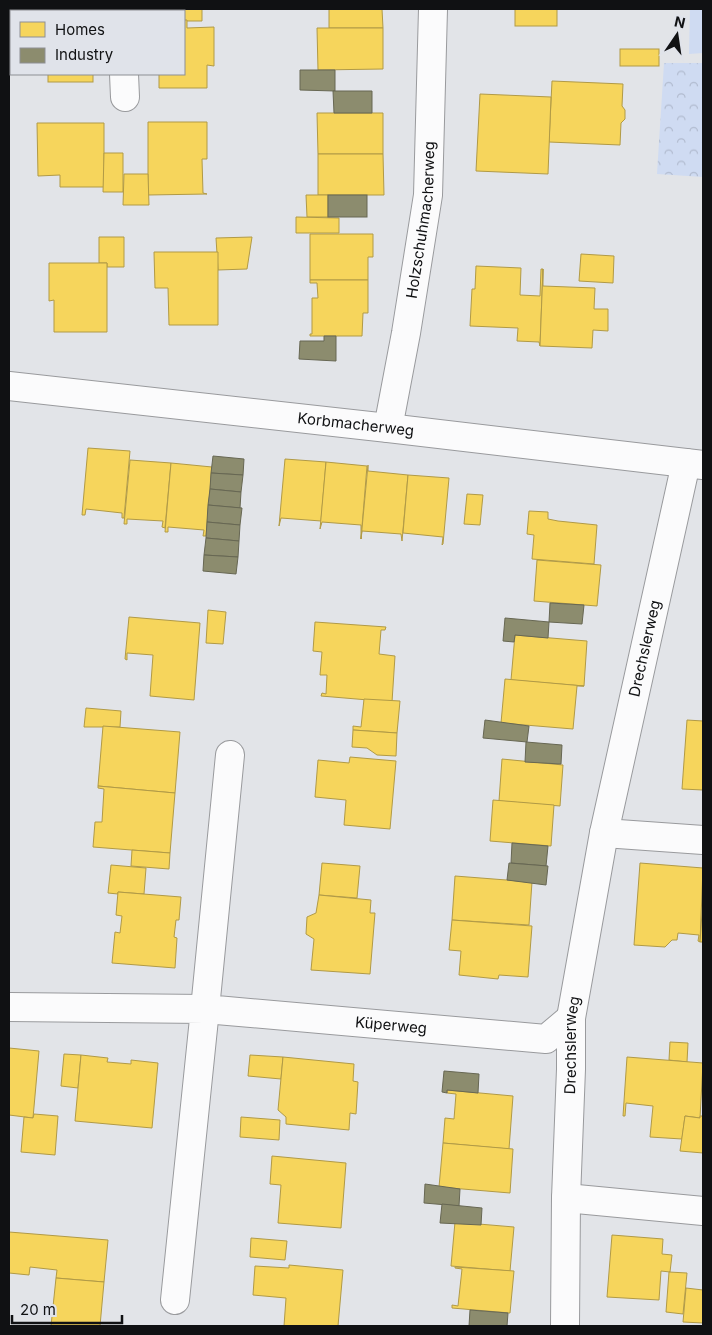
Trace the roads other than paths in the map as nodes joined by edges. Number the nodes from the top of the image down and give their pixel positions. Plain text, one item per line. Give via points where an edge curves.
1 (433, 9) edge
2 (9, 386) edge
3 (388, 428) junction
4 (695, 464) edge
5 (230, 755) dead end
6 (604, 833) junction
7 (703, 840) edge
8 (9, 1008) edge
9 (204, 1009) junction
10 (571, 1018) junction
11 (566, 1198) junction
12 (703, 1210) edge
13 (175, 1300) dead end
14 (565, 1326) edge

1 - 3 street, Holzschuhmacherweg via 428,196
2 - 3 street, Korbmacherweg
3 - 4 street, Korbmacherweg
4 - 6 street, Drechslerweg
5 - 9 street
6 - 7 street
6 - 10 street, Drechslerweg
8 - 9 street, Küperweg
9 - 10 street, Küperweg via 546,1039
9 - 13 street
10 - 11 street, Drechslerweg
11 - 12 street
11 - 14 street, Drechslerweg

